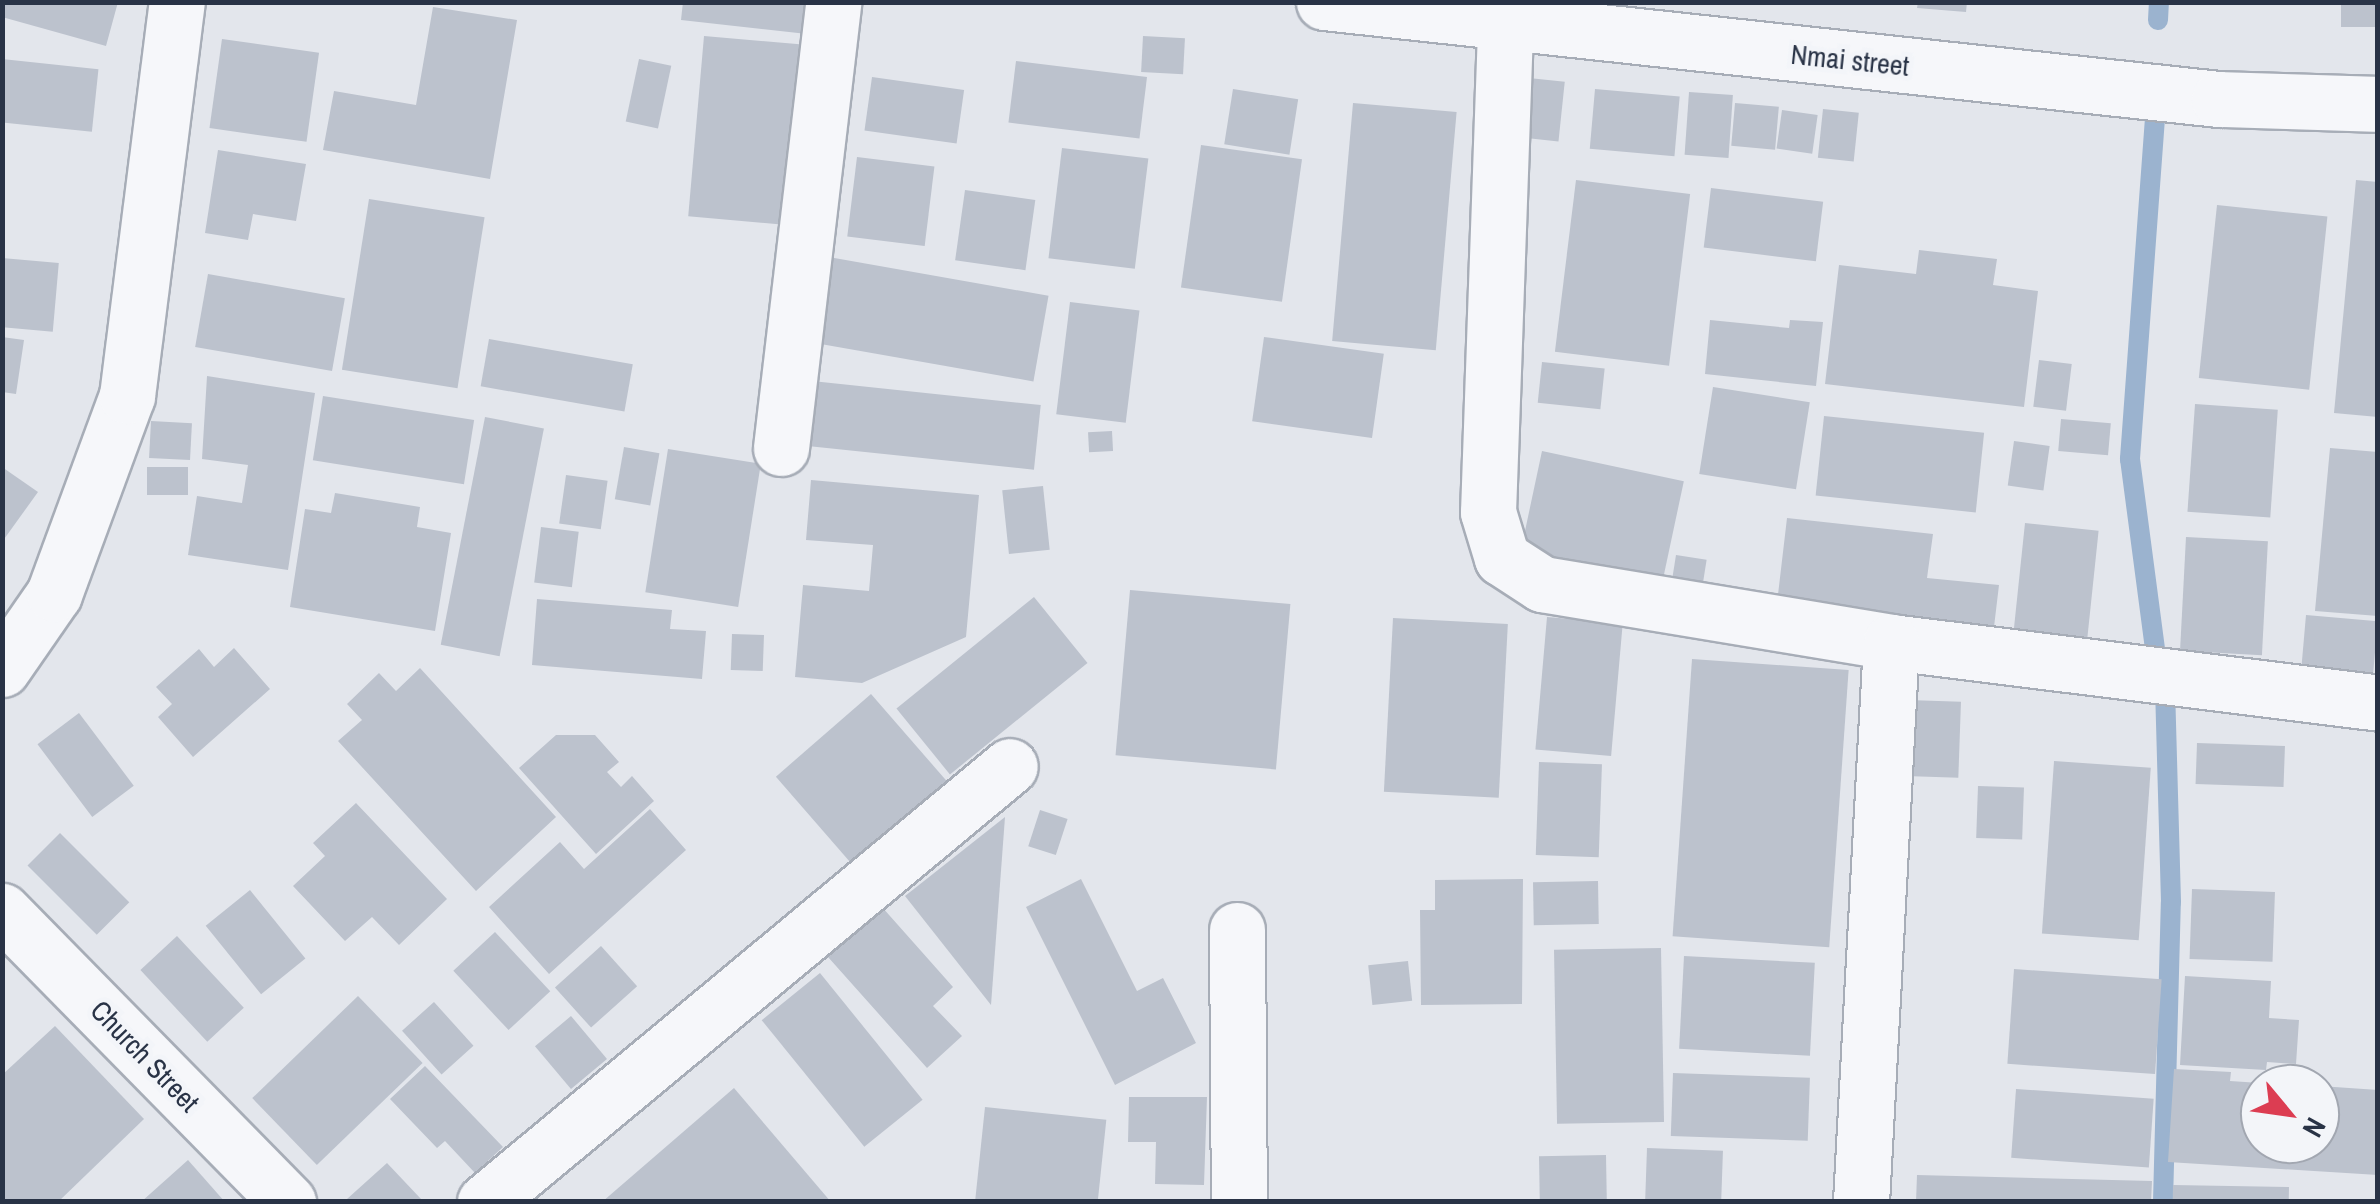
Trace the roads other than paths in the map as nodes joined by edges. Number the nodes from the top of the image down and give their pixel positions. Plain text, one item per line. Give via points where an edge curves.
1 (177, 2) edge
2 (834, 2) edge
3 (1324, 2) edge
4 (1505, 13) edge
5 (2378, 104) edge
6 (781, 448) dead end
7 (1891, 642) junction
8 (2, 668) edge
9 (2378, 703) edge
10 (1010, 766) dead end
11 (2, 911) edge
12 (1238, 930) dead end
13 (288, 1202) edge
14 (484, 1202) edge
15 (1239, 1202) edge
16 (1861, 1202) edge

1 - 8 street via 127,396 54,594
2 - 6 street
3 - 4 street, Nmai street
4 - 5 street, Nmai street via 2219,99
4 - 7 street via 1488,512 1502,558 1542,584
7 - 9 street
7 - 16 street
10 - 14 street
11 - 13 street, Church Street
12 - 15 street

